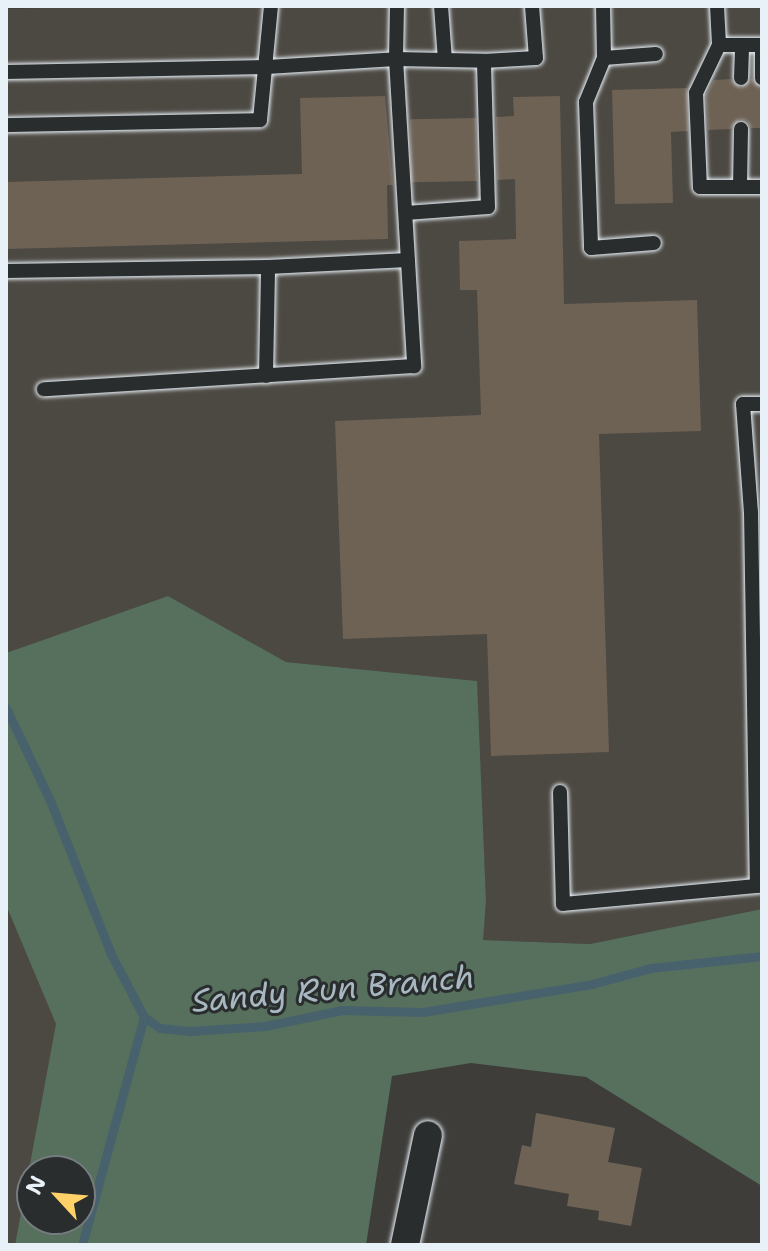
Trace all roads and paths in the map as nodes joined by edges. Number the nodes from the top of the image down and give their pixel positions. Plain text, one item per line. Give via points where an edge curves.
1 (271, 6) edge
2 (397, 6) edge
3 (441, 6) edge
4 (532, 6) edge
5 (603, 6) edge
6 (717, 6) edge
7 (719, 45) junction
8 (742, 45) junction
9 (762, 45) edge
10 (656, 54) dead end
11 (604, 58) junction
12 (396, 59) junction
13 (445, 60) junction
14 (484, 61) junction
15 (267, 67) junction
16 (6, 72) edge
17 (741, 78) dead end
18 (762, 78) edge
19 (6, 125) edge
20 (741, 129) dead end
21 (740, 187) junction
22 (762, 187) edge
23 (406, 213) junction
24 (654, 243) dead end
25 (408, 260) junction
26 (268, 267) junction
27 (6, 271) edge
28 (266, 376) junction
29 (44, 389) dead end
30 (762, 404) edge
31 (560, 792) dead end
32 (759, 886) edge
33 (428, 1135) dead end
34 (405, 1245) edge

1 - 15 lane
2 - 12 lane
3 - 13 lane
4 - 14 lane via 536,58
5 - 11 lane
6 - 7 lane
7 - 8 lane
7 - 21 lane via 696,93 700,187
8 - 9 lane
8 - 17 lane
9 - 18 lane
10 - 11 lane
11 - 24 lane via 586,102 591,248
12 - 13 lane
12 - 15 lane
12 - 23 lane
13 - 14 lane
14 - 23 lane via 488,207
15 - 16 lane
15 - 19 lane via 260,120
20 - 21 lane
21 - 22 lane
23 - 25 lane
25 - 26 lane
25 - 28 lane via 414,366
26 - 27 lane
26 - 28 lane
28 - 29 lane
30 - 32 lane via 743,404 751,512
31 - 32 lane via 563,904
33 - 34 street

